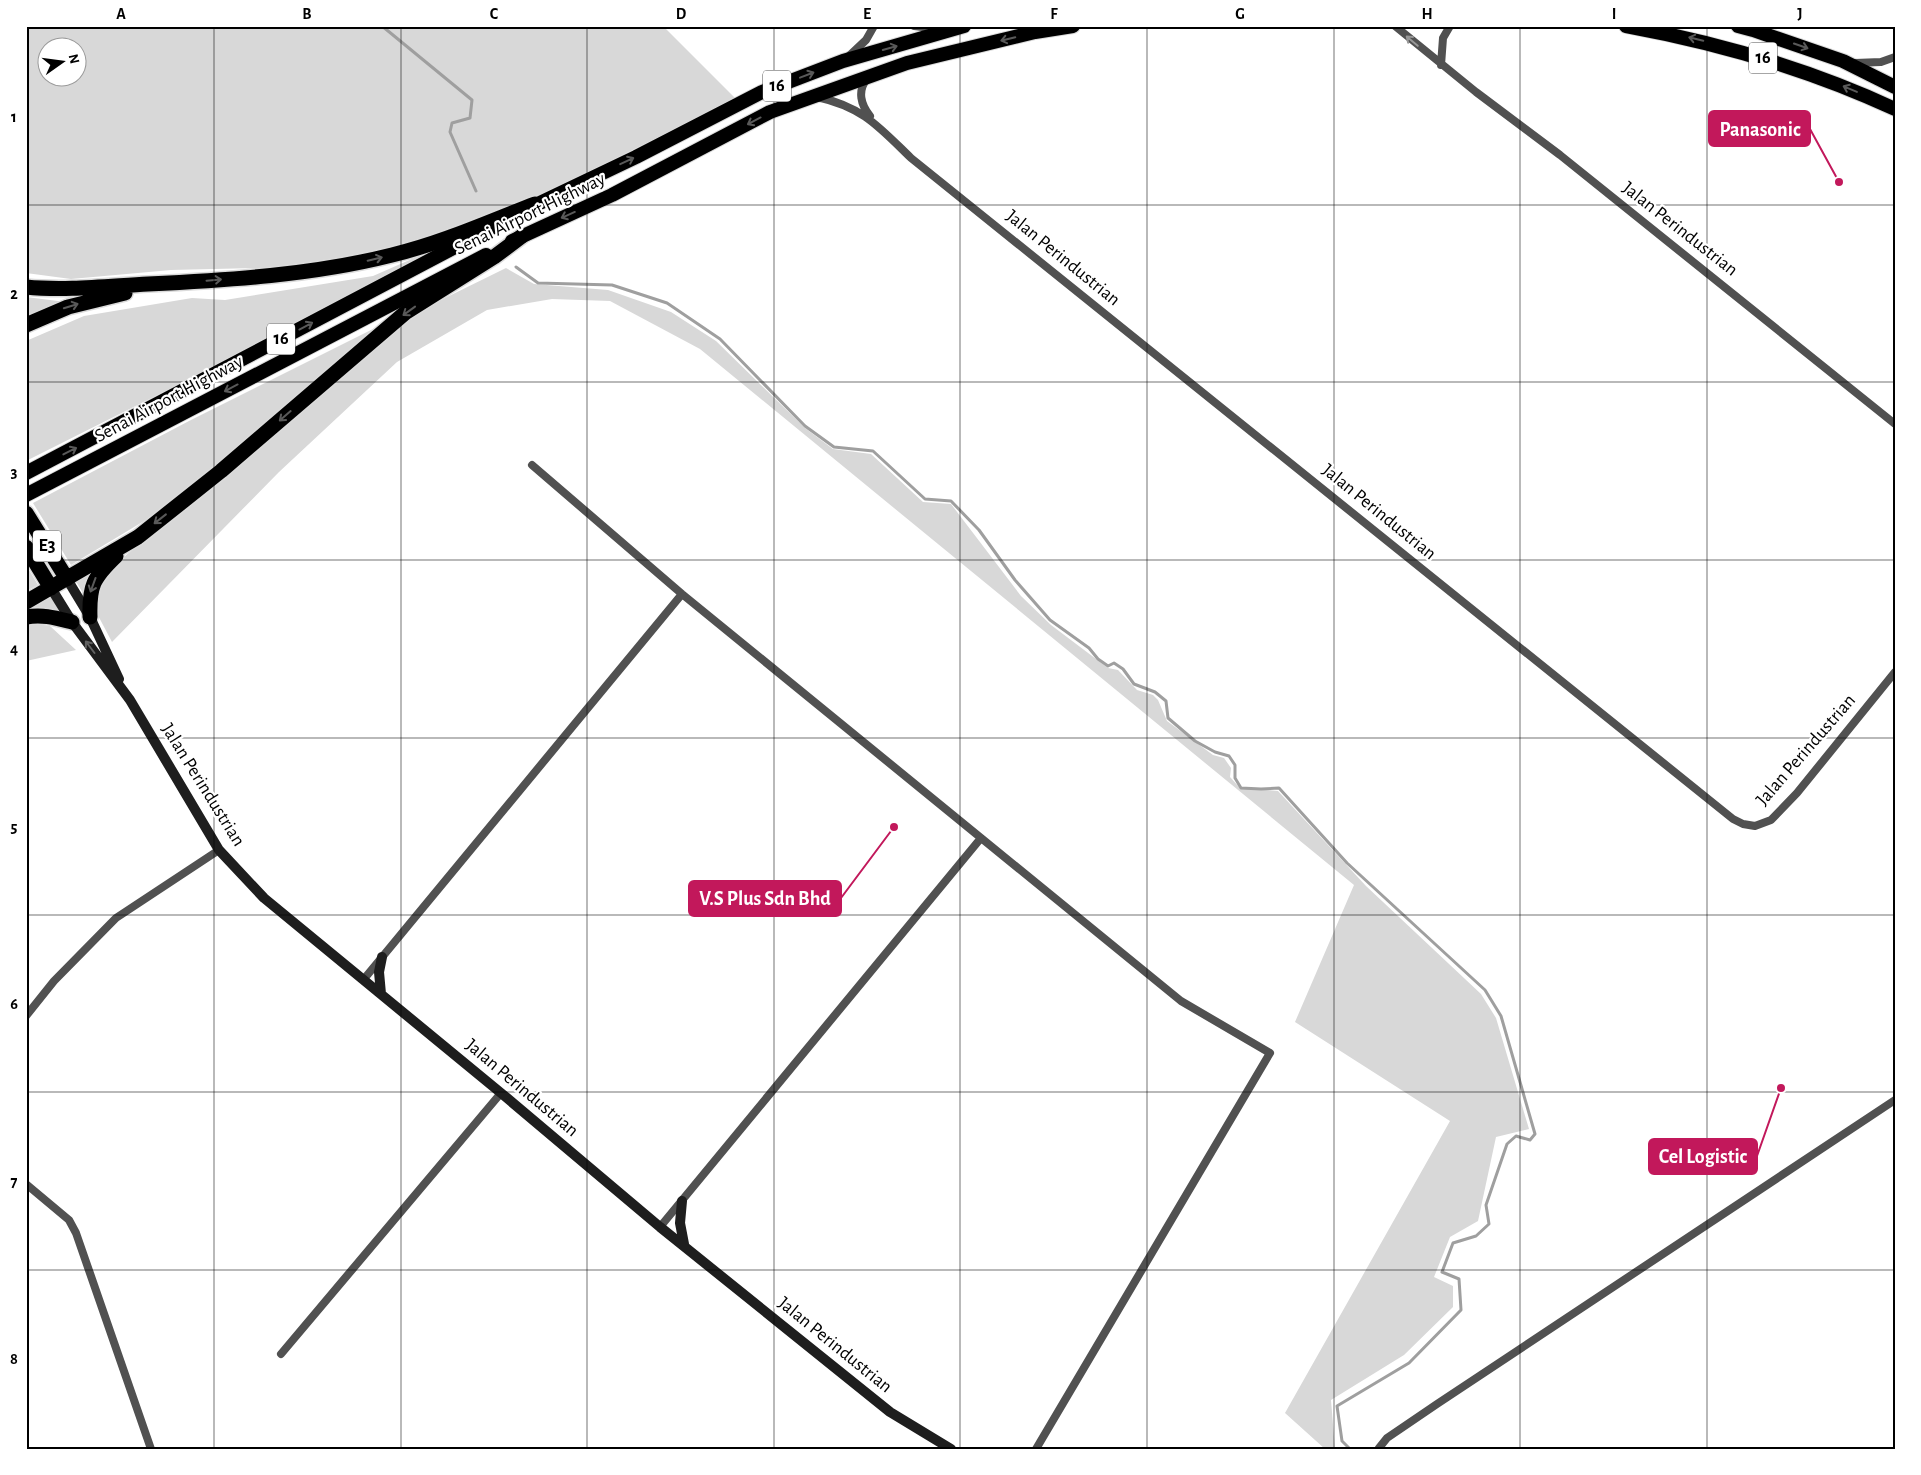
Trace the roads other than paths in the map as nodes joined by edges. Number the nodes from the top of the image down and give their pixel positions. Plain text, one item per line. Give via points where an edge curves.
1 (874, 26) edge
2 (914, 26) edge
3 (1073, 26) edge
4 (1395, 26) edge
5 (1450, 26) edge
6 (1626, 26) edge
7 (1738, 26) edge
8 (958, 27) edge
9 (1895, 57) edge
10 (843, 61) junction
11 (1843, 61) junction
12 (1441, 65) junction
13 (868, 78) junction
14 (1895, 87) edge
15 (816, 96) junction
16 (1895, 109) edge
17 (872, 120) junction
18 (535, 204) junction
19 (522, 236) junction
20 (165, 284) junction
21 (26, 287) edge
22 (26, 325) edge
23 (1895, 424) edge
24 (532, 465) dead end
25 (26, 473) edge
26 (26, 495) edge
27 (26, 513) edge
28 (138, 537) junction
29 (26, 547) edge
30 (67, 579) junction
31 (51, 588) junction
32 (682, 594) junction
33 (26, 602) edge
34 (26, 617) edge
35 (90, 617) junction
36 (72, 622) junction
37 (1895, 672) edge
38 (130, 700) junction
39 (981, 838) junction
40 (219, 850) junction
41 (382, 957) junction
42 (364, 979) junction
43 (381, 994) junction
44 (26, 1016) edge
45 (502, 1093) junction
46 (1895, 1100) edge
47 (26, 1184) edge
48 (682, 1201) junction
49 (660, 1226) junction
50 (684, 1244) junction
51 (281, 1354) dead end
52 (1379, 1448) edge
53 (151, 1449) edge
54 (950, 1449) edge
55 (1036, 1449) edge

1 - 10 street via 866,40
2 - 8 street
3 -> 13 highway, Senai Airport Highway / 16 via 908,63
12 -> 4 street, Jalan Perindustrian
5 - 12 street via 1443,38
16 -> 6 highway, 16 via 1829,80 1740,51
7 -> 11 highway, 16
10 -> 8 highway, Senai Airport Highway / 16
9 - 11 street via 1871,64
18 -> 10 highway, Senai Airport Highway / 16 via 636,157 762,92
11 - 14 highway, 16
12 - 23 street, Jalan Perindustrian via 1560,155
13 - 15 highway, Senai Airport Highway / 16
13 - 17 street via 863,83 861,95
15 - 17 street, Jalan Perindustrian via 844,104
15 -> 19 highway, Senai Airport Highway / 16 via 770,112 612,196
17 - 37 street, Jalan Perindustrian via 910,158 1733,819 1755,826 1771,820 1797,793
20 -> 18 highway via 272,275 362,262 427,245
25 -> 18 highway, Senai Airport Highway / 16
19 -> 26 highway, Senai Airport Highway / 16
19 -> 28 highway via 405,314 221,471
20 - 21 highway
22 -> 20 highway via 68,307
24 - 32 street
27 - 30 highway, E3
28 - 30 highway
28 -> 35 highway via 96,577 89,596
29 - 31 highway, E3
30 - 31 highway
30 - 35 main road
31 - 33 highway
31 - 36 main road
32 - 39 street
32 - 41 street
34 - 36 highway via 49,616
35 - 38 main road
38 -> 36 main road
38 - 40 main road, Jalan Perindustrian
39 - 48 street
39 - 55 street via 1181,1001 1270,1053
40 - 42 main road, Jalan Perindustrian via 264,898
40 - 44 street via 116,918
41 - 42 street
41 - 43 main road via 379,972
42 - 43 main road, Jalan Perindustrian
43 - 45 main road, Jalan Perindustrian
45 - 49 main road, Jalan Perindustrian
45 - 51 street
46 - 52 street via 1437,1404 1387,1438
47 - 53 street via 68,1220 76,1233
48 - 49 street
48 - 50 main road via 680,1222
49 - 50 main road, Jalan Perindustrian
50 - 54 main road, Jalan Perindustrian via 890,1412

